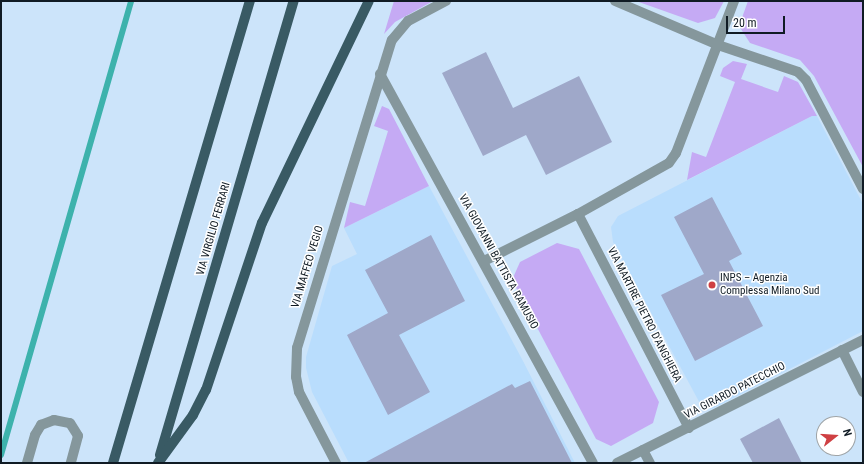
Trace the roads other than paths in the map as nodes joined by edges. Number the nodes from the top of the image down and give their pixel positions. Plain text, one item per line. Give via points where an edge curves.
1 (250, 1) edge
2 (294, 1) edge
3 (369, 1) edge
4 (446, 1) edge
5 (615, 1) edge
6 (734, 1) edge
7 (718, 45) junction
8 (380, 74) junction
9 (863, 189) edge
10 (578, 214) junction
11 (484, 261) junction
12 (863, 340) edge
13 (842, 350) junction
14 (863, 392) edge
15 (689, 428) junction
16 (643, 450) junction
17 (27, 463) edge
18 (71, 463) edge
19 (113, 463) edge
20 (158, 463) edge
21 (336, 463) edge
22 (593, 463) edge
23 (618, 463) edge
24 (650, 463) edge

1 - 19 main road
2 - 20 main road, VIA VIRGILIO FERRARI
3 - 20 main road via 262,223 206,390 192,415
4 - 8 street, VIA MAFFEO VEGIO via 401,26 392,40
5 - 7 street
6 - 7 street
7 - 9 street via 793,69 802,76
7 - 10 street via 676,153 669,163
8 - 11 street, VIA GIOVANNI BATTISTA RAMUSIO
8 - 21 street, VIA MAFFEO VEGIO via 296,358 299,392
10 - 11 street
10 - 15 street, VIA MARTIRE PIETRO D'ANGHIERA
11 - 22 street, VIA GIOVANNI BATTISTA RAMUSIO
12 - 13 street, VIA GIRARDO PATECCHIO
13 - 14 street
13 - 15 street, VIA GIRARDO PATECCHIO
15 - 16 street, VIA GIRARDO PATECCHIO
16 - 23 street, VIA GIRARDO PATECCHIO
16 - 24 street
17 - 18 street via 35,435 41,426 54,420 70,423 78,436

